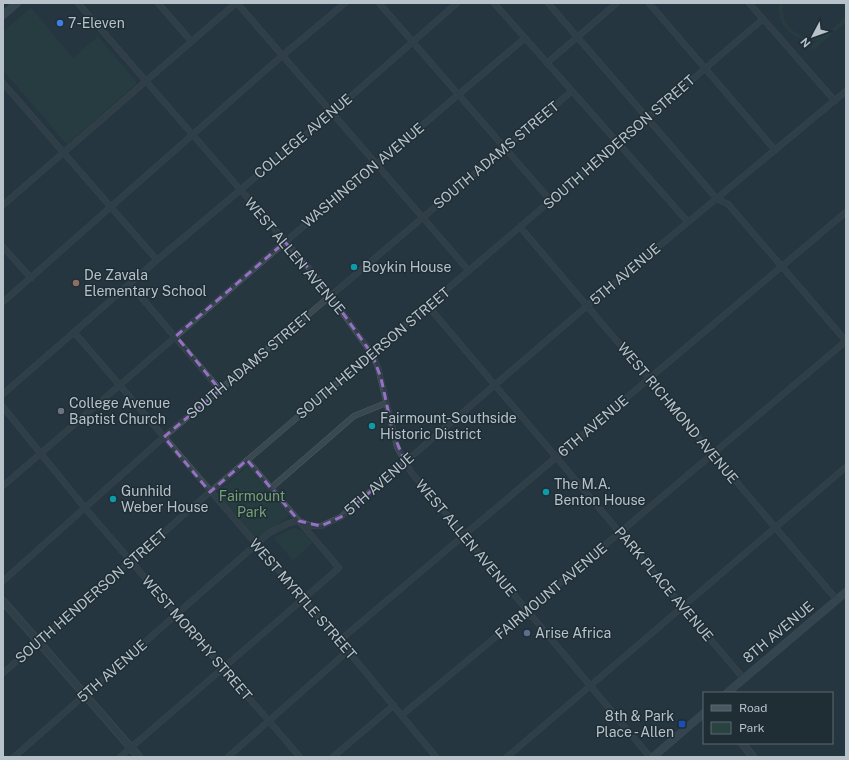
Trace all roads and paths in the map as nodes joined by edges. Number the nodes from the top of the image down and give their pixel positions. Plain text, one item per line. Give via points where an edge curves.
1 (17, 3) edge
2 (78, 3) edge
3 (158, 3) edge
4 (237, 3) edge
5 (345, 3) edge
6 (379, 3) edge
7 (457, 3) edge
8 (494, 3) edge
9 (548, 3) edge
10 (617, 3) edge
11 (649, 3) edge
12 (749, 3) edge
13 (3, 15) edge
14 (763, 19) junction
15 (578, 37) junction
16 (524, 38) junction
17 (191, 41) junction
18 (413, 42) junction
19 (283, 55) junction
20 (547, 63) junction
21 (705, 68) junction
22 (145, 81) junction
23 (3, 83) edge
24 (572, 91) junction
25 (846, 91) edge
26 (459, 95) junction
27 (835, 101) junction
28 (333, 112) junction
29 (647, 118) junction
30 (192, 135) junction
31 (618, 143) junction
32 (504, 147) junction
33 (775, 150) junction
34 (63, 152) junction
35 (377, 164) junction
36 (240, 190) junction
37 (718, 199) junction
38 (550, 201) junction
39 (3, 205) edge
40 (111, 208) junction
41 (846, 212) edge
42 (423, 217) junction
43 (688, 222) junction
44 (520, 227) junction
45 (285, 242) junction
46 (3, 246) edge
47 (157, 260) junction
48 (782, 266) junction
49 (469, 270) junction
50 (31, 278) junction
51 (130, 284) junction
52 (331, 296) junction
53 (3, 302) edge
54 (428, 306) junction
55 (587, 306) junction
56 (74, 332) junction
57 (176, 336) junction
58 (846, 341) edge
59 (372, 354) junction
60 (649, 379) junction
61 (120, 385) junction
62 (495, 385) junction
63 (220, 390) junction
64 (3, 394) edge
65 (386, 403) junction
66 (3, 407) edge
67 (164, 437) junction
68 (41, 453) junction
69 (713, 454) junction
70 (557, 457) junction
71 (247, 460) junction
72 (405, 462) junction
73 (846, 468) edge
74 (3, 486) edge
75 (271, 488) junction
76 (210, 492) junction
77 (85, 508) junction
78 (300, 522) junction
79 (775, 527) junction
80 (620, 532) junction
81 (463, 536) junction
82 (256, 545) junction
83 (131, 562) junction
84 (3, 581) edge
85 (846, 592) edge
86 (303, 599) junction
87 (837, 600) junction
88 (3, 601) edge
89 (683, 606) junction
90 (527, 611) junction
91 (177, 614) junction
92 (339, 640) junction
93 (39, 642) junction
94 (348, 651) junction
95 (223, 668) junction
96 (3, 673) edge
97 (744, 679) junction
98 (590, 686) junction
99 (728, 692) edge
100 (85, 695) junction
101 (394, 705) junction
102 (703, 714) edge
103 (402, 715) junction
104 (269, 721) junction
105 (743, 744) edge
106 (131, 748) junction
107 (14, 757) edge
108 (120, 757) edge
109 (139, 757) edge
110 (228, 757) edge
111 (300, 757) edge
112 (334, 757) edge
113 (436, 757) edge
114 (507, 757) edge
115 (652, 757) edge
116 (753, 757) edge

1 - 13 main road
2 - 22 street, WEST ALLEN AVENUE
3 - 17 street
4 - 17 street
4 - 19 street
5 - 19 street
6 - 18 street
7 - 18 street, COLLEGE AVENUE
8 - 16 street
9 - 15 street
10 - 15 street
11 - 21 street
12 - 14 street
14 - 21 street, SOUTH HENDERSON STREET
14 - 27 street
15 - 20 street
15 - 29 street
16 - 20 street
16 - 26 street, WASHINGTON AVENUE
17 - 22 street
18 - 26 street
18 - 28 street, COLLEGE AVENUE
19 - 28 street
19 - 30 street
20 - 24 street
21 - 29 street, SOUTH HENDERSON STREET
21 - 33 street
22 - 30 street, WEST ALLEN AVENUE
22 - 34 street
23 - 34 street
24 - 31 street
24 - 32 street, SOUTH ADAMS STREET
25 - 27 street, 5TH AVENUE
26 - 32 street
26 - 35 street, WASHINGTON AVENUE
27 - 33 street, 5TH AVENUE
28 - 35 street
28 - 36 street, COLLEGE AVENUE
29 - 31 street, SOUTH HENDERSON STREET
29 - 37 street
30 - 36 street, WEST ALLEN AVENUE
30 - 40 street
31 - 38 street, SOUTH HENDERSON STREET
31 - 43 street
32 - 38 street
32 - 42 street, SOUTH ADAMS STREET
33 - 37 street, 5TH AVENUE
34 - 39 street
34 - 40 street
35 - 42 street
35 - 45 street, WASHINGTON AVENUE
36 - 45 street, WEST ALLEN AVENUE
36 - 47 street, COLLEGE AVENUE
37 - 43 street, 5TH AVENUE
37 - 48 street via 728,204
38 - 44 street, SOUTH HENDERSON STREET
40 - 47 street
40 - 50 street
41 - 48 street, 6TH AVENUE
42 - 49 street
42 - 52 street, SOUTH ADAMS STREET
43 - 55 street, 5TH AVENUE
44 - 49 street, SOUTH HENDERSON STREET
44 - 55 street, WEST RICHMOND AVENUE
45 - 52 street, WEST ALLEN AVENUE
45 - 57 street, WASHINGTON AVENUE
46 - 50 street
47 - 51 street, COLLEGE AVENUE
48 - 58 street
48 - 60 street, 6TH AVENUE
49 - 54 street, SOUTH HENDERSON STREET
50 - 53 street
51 - 56 street, COLLEGE AVENUE
51 - 57 street
52 - 59 street, WEST ALLEN AVENUE
52 - 63 street, SOUTH ADAMS STREET
54 - 59 street, SOUTH HENDERSON STREET
54 - 62 street, PARK PLACE AVENUE
55 - 60 street, WEST RICHMOND AVENUE
55 - 62 street, 5TH AVENUE
56 - 61 street, WEST MYRTLE STREET
56 - 64 street, COLLEGE AVENUE
57 - 61 street, WASHINGTON AVENUE
57 - 63 street
58 - 69 street, FAIRMOUNT AVENUE
59 - 65 street, WEST ALLEN AVENUE via 378,367
59 - 71 street, SOUTH HENDERSON STREET
60 - 69 street, WEST RICHMOND AVENUE
60 - 70 street, 6TH AVENUE
61 - 67 street, WEST MYRTLE STREET
61 - 68 street, WASHINGTON AVENUE
62 - 70 street, PARK PLACE AVENUE
62 - 72 street, 5TH AVENUE
63 - 67 street, SOUTH ADAMS STREET
65 - 72 street, WEST ALLEN AVENUE via 397,447
65 - 75 street via 354,416
66 - 68 street, WEST MORPHY STREET
67 - 76 street, WEST MYRTLE STREET
67 - 77 street, SOUTH ADAMS STREET
68 - 74 street, WASHINGTON AVENUE
68 - 77 street, WEST MORPHY STREET
69 - 79 street, WEST RICHMOND AVENUE
69 - 80 street, FAIRMOUNT AVENUE
70 - 80 street, PARK PLACE AVENUE
70 - 81 street, 6TH AVENUE
71 - 75 street
71 - 76 street, SOUTH HENDERSON STREET
72 - 78 street, 5TH AVENUE via 341,517 322,526
72 - 81 street, WEST ALLEN AVENUE
73 - 79 street
75 - 78 street
76 - 82 street, WEST MYRTLE STREET
76 - 83 street, SOUTH HENDERSON STREET
77 - 83 street, WEST MORPHY STREET
77 - 84 street, SOUTH ADAMS STREET
78 - 82 street, 5TH AVENUE via 279,527
78 - 86 street via 339,568
79 - 87 street, WEST RICHMOND AVENUE
79 - 89 street
80 - 89 street, PARK PLACE AVENUE
80 - 90 street, FAIRMOUNT AVENUE
81 - 90 street, WEST ALLEN AVENUE
81 - 92 street, 6TH AVENUE
82 - 86 street, WEST MYRTLE STREET
82 - 91 street, 5TH AVENUE
83 - 91 street, WEST MORPHY STREET
83 - 93 street, SOUTH HENDERSON STREET
85 - 87 main road, 8TH AVENUE
86 - 92 street, WEST MYRTLE STREET
86 - 95 street
87 - 97 main road, 8TH AVENUE
88 - 93 street
89 - 97 street, PARK PLACE AVENUE
89 - 98 street
90 - 98 street, WEST ALLEN AVENUE
90 - 103 street, FAIRMOUNT AVENUE
91 - 95 street, WEST MORPHY STREET
91 - 100 street, 5TH AVENUE
92 - 94 street, WEST MYRTLE STREET
93 - 96 street, SOUTH HENDERSON STREET
93 - 100 street
94 - 101 street, WEST MYRTLE STREET
94 - 104 street
95 - 104 street, WEST MORPHY STREET
95 - 106 street
97 - 99 main road, 8TH AVENUE
98 - 114 street
98 - 115 street, WEST ALLEN AVENUE
100 - 106 street
100 - 107 street, 5TH AVENUE
101 - 103 street, WEST MYRTLE STREET
101 - 112 street
102 - 115 main road
103 - 113 street, WEST MYRTLE STREET
104 - 110 street
104 - 111 street, WEST MORPHY STREET
105 - 116 street
106 - 108 street
106 - 109 street

